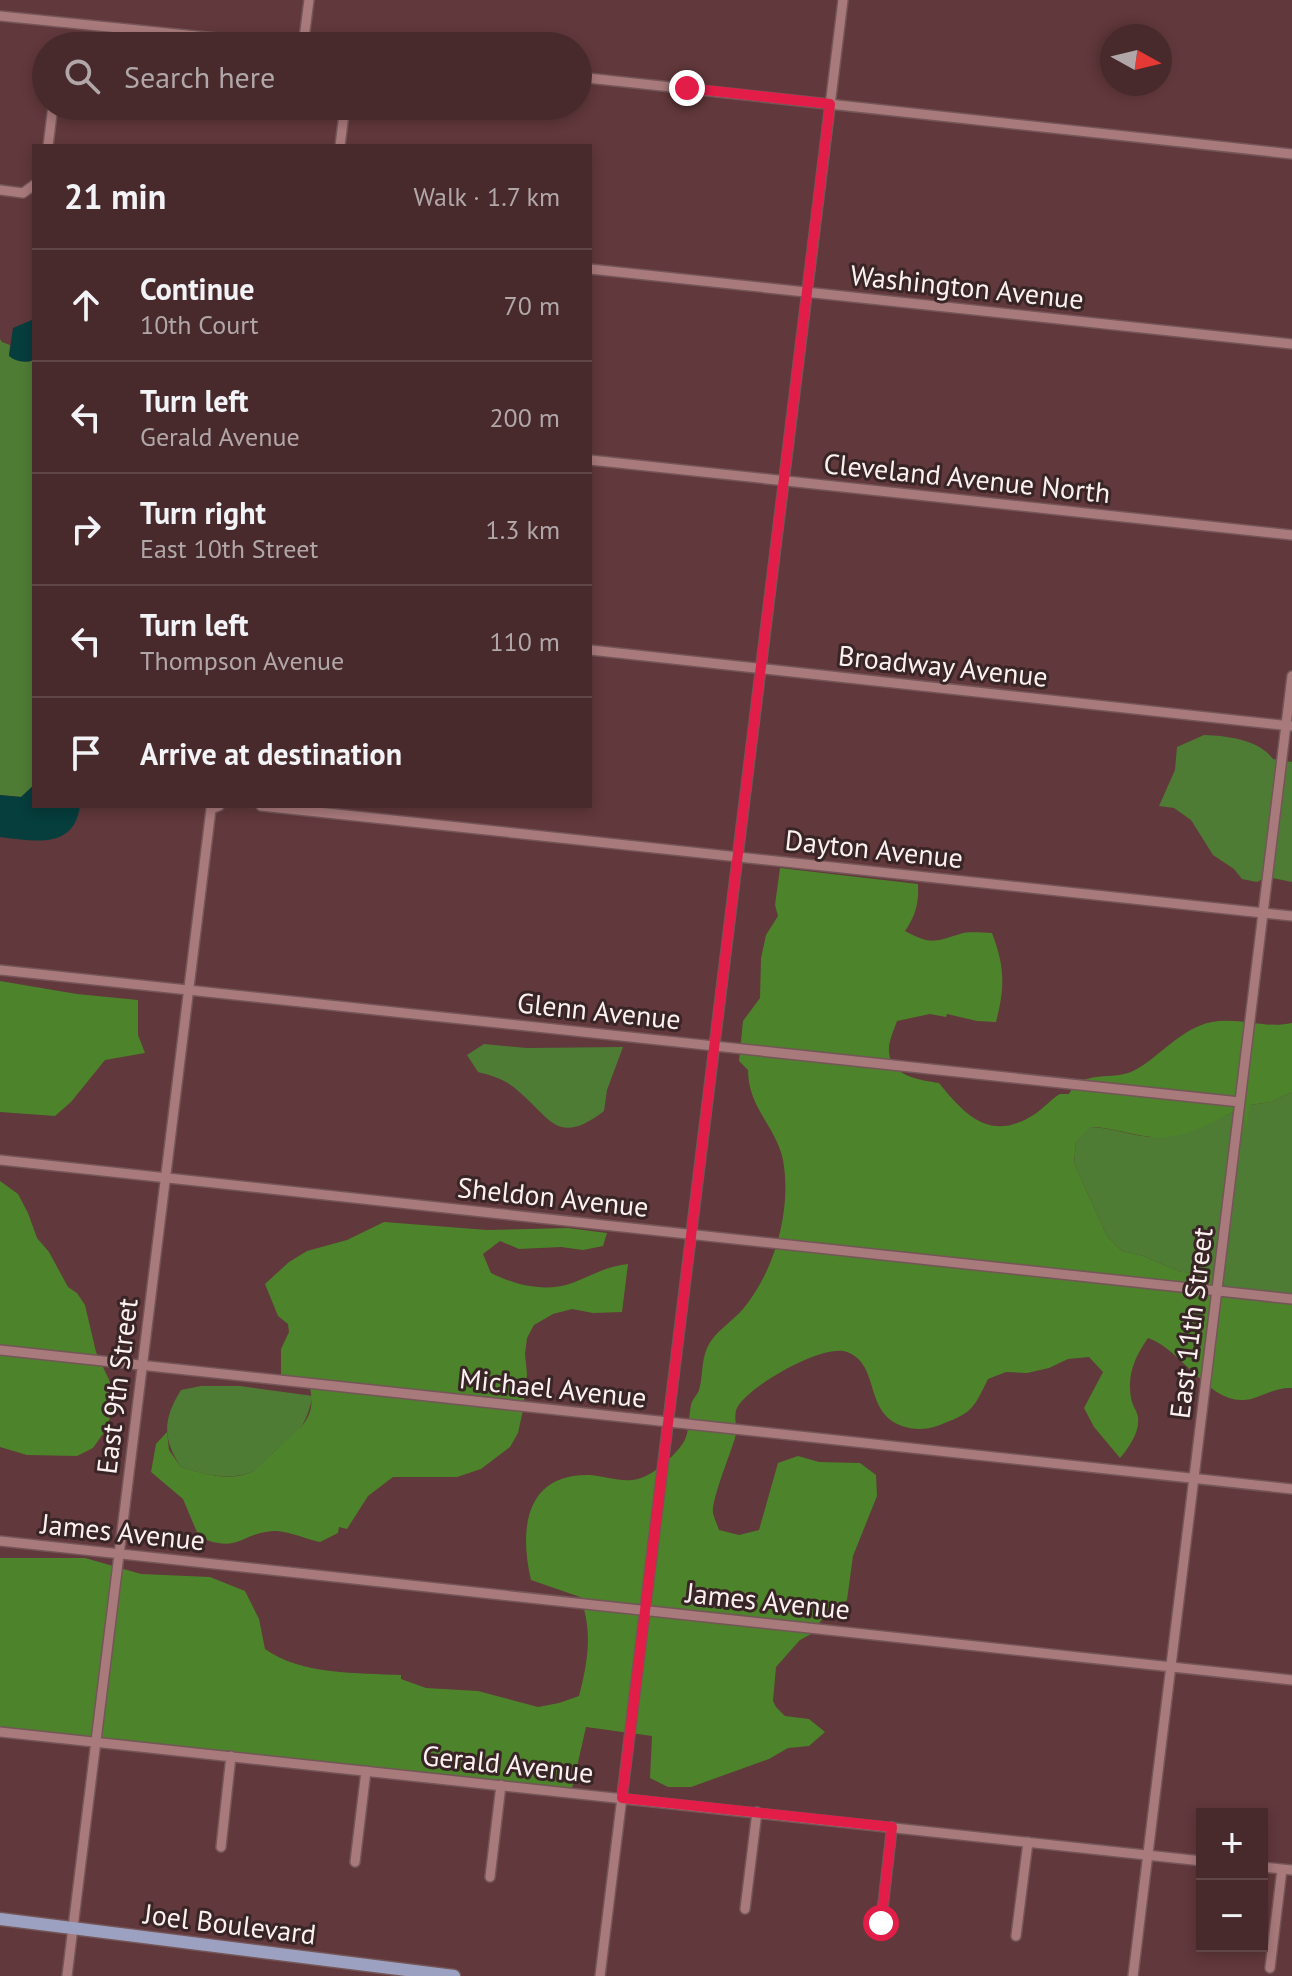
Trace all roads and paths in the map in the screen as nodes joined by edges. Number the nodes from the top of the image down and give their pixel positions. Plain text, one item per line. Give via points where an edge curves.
1 (309, 0) edge
2 (843, 0) edge
3 (0, 16) edge
4 (158, 32) edge
5 (305, 32) edge
6 (592, 78) edge
7 (830, 104) junction
8 (51, 120) edge
9 (343, 120) edge
10 (48, 144) edge
11 (340, 144) edge
12 (1292, 154) edge
13 (32, 186) edge
14 (0, 190) edge
15 (592, 269) edge
16 (807, 292) junction
17 (1292, 344) edge
18 (592, 460) edge
19 (784, 480) junction
20 (1292, 535) edge
21 (592, 650) edge
22 (761, 669) junction
23 (1292, 676) edge
24 (1289, 726) edge
25 (214, 808) edge
26 (280, 808) edge
27 (738, 857) junction
28 (1263, 913) junction
29 (1292, 916) edge
30 (0, 970) edge
31 (188, 989) junction
32 (715, 1046) junction
33 (1240, 1102) junction
34 (0, 1160) edge
35 (165, 1177) junction
36 (691, 1234) junction
37 (1217, 1291) junction
38 (1292, 1299) edge
39 (0, 1350) edge
40 (141, 1365) junction
41 (668, 1422) junction
42 (1194, 1479) junction
43 (1292, 1489) edge
44 (0, 1541) edge
45 (119, 1554) junction
46 (645, 1610) junction
47 (1171, 1667) junction
48 (1292, 1680) edge
49 (0, 1732) edge
50 (96, 1742) junction
51 (231, 1756) junction
52 (366, 1771) junction
53 (501, 1785) junction
54 (622, 1798) junction
55 (757, 1812) junction
56 (892, 1827) junction
57 (1028, 1842) junction
58 (221, 1847) dead end
59 (1147, 1855) junction
60 (1196, 1860) edge
61 (355, 1862) dead end
62 (1287, 1870) edge
63 (490, 1877) dead end
64 (745, 1909) dead end
65 (0, 1919) edge
66 (881, 1923) dead end
67 (73, 1928) junction
68 (1016, 1936) dead end
69 (1270, 1968) dead end
70 (67, 1976) edge
71 (454, 1976) edge
72 (600, 1976) edge
73 (1133, 1976) edge

1 - 5 street
2 - 7 street
3 - 4 street
6 - 7 street
7 - 12 street
7 - 16 street
8 - 10 street
9 - 11 street
13 - 14 street via 23,193
15 - 16 street, Washington Avenue
16 - 17 street, Washington Avenue
16 - 19 street
18 - 19 street, Cleveland Avenue North
19 - 20 street, Cleveland Avenue North
19 - 22 street
21 - 22 street, Broadway Avenue
22 - 24 street, Broadway Avenue
22 - 27 street
23 - 24 street, East 11th Street
24 - 28 street, East 11th Street
25 - 31 street, East 9th Street
26 - 27 street, Dayton Avenue
27 - 28 street, Dayton Avenue
27 - 32 street
28 - 29 street, Dayton Avenue
28 - 33 street, East 11th Street
30 - 31 street, Glenn Avenue
31 - 32 street, Glenn Avenue
31 - 35 street, East 9th Street
32 - 33 street, Glenn Avenue
32 - 36 street
33 - 37 street, East 11th Street
34 - 35 street, Sheldon Avenue
35 - 36 street, Sheldon Avenue
35 - 40 street, East 9th Street
36 - 37 street, Sheldon Avenue
36 - 41 street
37 - 38 street, Sheldon Avenue
37 - 42 street, East 11th Street
39 - 40 street, Michael Avenue
40 - 41 street, Michael Avenue
40 - 45 street, East 9th Street
41 - 42 street, Michael Avenue
41 - 46 street
42 - 43 street, Michael Avenue
42 - 47 street, East 11th Street
44 - 45 street, James Avenue
45 - 46 street, James Avenue
45 - 50 street, East 9th Street
46 - 47 street, James Avenue
46 - 54 street
47 - 48 street, James Avenue
47 - 59 street, East 11th Street
49 - 50 street, Gerald Avenue
50 - 51 street, Gerald Avenue
50 - 67 street, East 9th Street
51 - 52 street, Gerald Avenue
51 - 58 street
52 - 53 street, Gerald Avenue
52 - 61 street
53 - 54 street, Gerald Avenue
53 - 63 street
54 - 55 street, Gerald Avenue
54 - 72 street
55 - 56 street, Gerald Avenue
55 - 64 street
56 - 57 street, Gerald Avenue
56 - 66 street
57 - 59 street, Gerald Avenue
57 - 68 street
59 - 60 street, Gerald Avenue
59 - 73 street, East 11th Street
62 - 69 street
65 - 67 main road, Joel Boulevard
67 - 70 street, East 9th Street
67 - 71 main road, Joel Boulevard

